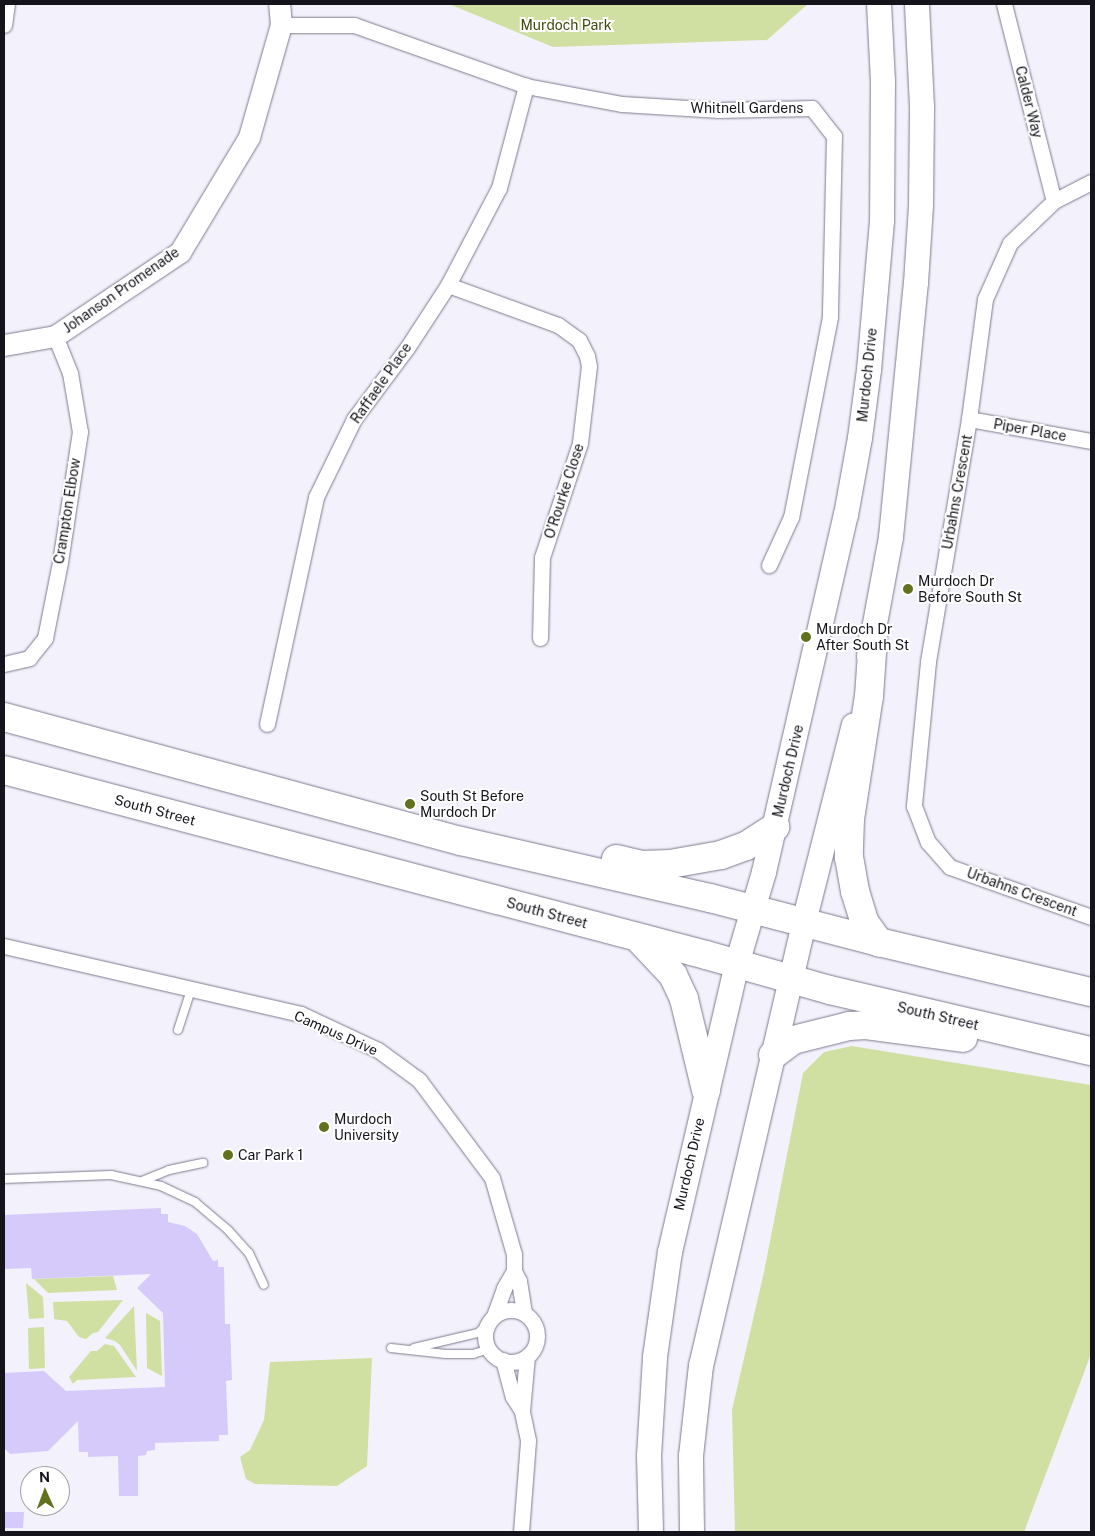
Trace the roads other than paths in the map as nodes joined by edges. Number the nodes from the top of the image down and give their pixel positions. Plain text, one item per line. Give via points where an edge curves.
1 (7, 4) edge
2 (279, 4) edge
3 (879, 4) edge
4 (917, 4) edge
5 (1004, 4) edge
6 (4, 25) edge
7 (281, 25) junction
8 (526, 86) junction
9 (1091, 182) edge
10 (1054, 201) junction
11 (448, 285) junction
12 (55, 336) junction
13 (4, 345) edge
14 (969, 419) junction
15 (1091, 441) edge
16 (769, 565) dead end
17 (540, 638) dead end
18 (873, 638) junction
19 (4, 664) edge
20 (4, 717) edge
21 (266, 724) dead end
22 (4, 770) edge
23 (775, 826) junction
24 (461, 841) junction
25 (754, 909) junction
26 (1091, 917) edge
27 (804, 922) junction
28 (638, 938) junction
29 (878, 942) junction
30 (4, 946) edge
31 (737, 964) junction
32 (792, 980) junction
33 (191, 990) junction
34 (1091, 992) edge
35 (178, 1030) dead end
36 (1091, 1053) edge
37 (773, 1055) junction
38 (706, 1090) junction
39 (203, 1163) dead end
40 (4, 1179) edge
41 (142, 1181) junction
42 (514, 1271) junction
43 (264, 1285) dead end
44 (524, 1313) junction
45 (492, 1318) junction
46 (391, 1348) dead end
47 (410, 1348) junction
48 (489, 1349) junction
49 (527, 1356) junction
50 (503, 1360) junction
51 (522, 1411) junction
52 (521, 1532) edge
53 (651, 1532) edge
54 (692, 1532) edge

1 - 6 street
2 - 7 street, Johanson Promenade
3 - 23 main road, Murdoch Drive via 883,110 882,222 869,370 846,514
4 - 18 main road via 922,107 921,205 915,292 891,537
5 - 10 street, Calder Way
7 - 8 street, Whitnell Gardens via 354,25
7 - 12 street, Johanson Promenade via 249,137 180,252
8 - 11 street, Raffaele Place via 499,188
8 - 16 street, Whitnell Gardens via 622,104 719,110 812,108 834,136 830,317 791,517
9 - 10 street, Urbahns Crescent
10 - 14 street, Urbahns Crescent via 1010,243 985,299
11 - 17 street, O’Rourke Close via 558,325 579,340 587,356 589,366 580,443 542,557
11 - 21 street, Raffaele Place via 407,348 354,419 316,498
12 - 13 street, Johanson Promenade
12 - 19 street, Crampton Elbow via 70,374 80,432 60,562 45,638 29,658
14 - 15 street, Piper Place
14 - 26 street, Urbahns Crescent via 928,662 914,806 928,842 950,867
18 - 27 main road
18 - 29 highway via 869,696 850,819 850,857 855,891 865,922
20 - 24 highway
22 - 28 highway, South Street
23 - 24 highway via 746,846 721,855 670,864 642,865 545,842
23 - 25 main road, Murdoch Drive
24 - 25 highway
25 - 27 highway
25 - 31 main road, Murdoch Drive
27 - 29 highway
27 - 32 main road
28 - 31 highway, South Street
28 - 38 highway via 673,975 684,998
29 - 34 highway
30 - 33 street, Campus Drive
31 - 32 highway, South Street
31 - 38 main road, Murdoch Drive
32 - 36 highway, South Street
32 - 37 main road
33 - 35 lane
33 - 42 street, Campus Drive via 301,1014 378,1050 419,1080 492,1178 514,1254
36 - 37 highway via 866,1025 848,1026 793,1040
37 - 54 main road via 700,1366 691,1456
38 - 53 main road, Murdoch Drive via 660,1313 649,1456
39 - 41 lane via 169,1170
40 - 41 lane via 111,1175
41 - 43 lane via 186,1196 206,1210 249,1253
42 - 44 street, Campus Drive via 520,1281
42 - 45 street
44 - 45 street via 505,1310
44 - 49 street via 533,1322 537,1334 535,1346
45 - 47 lane via 478,1334
45 - 48 street via 485,1338
46 - 47 lane
47 - 48 lane via 446,1354 473,1354
48 - 50 street
49 - 50 street via 516,1361
49 - 51 street
50 - 51 street via 513,1397
51 - 52 street via 528,1440

